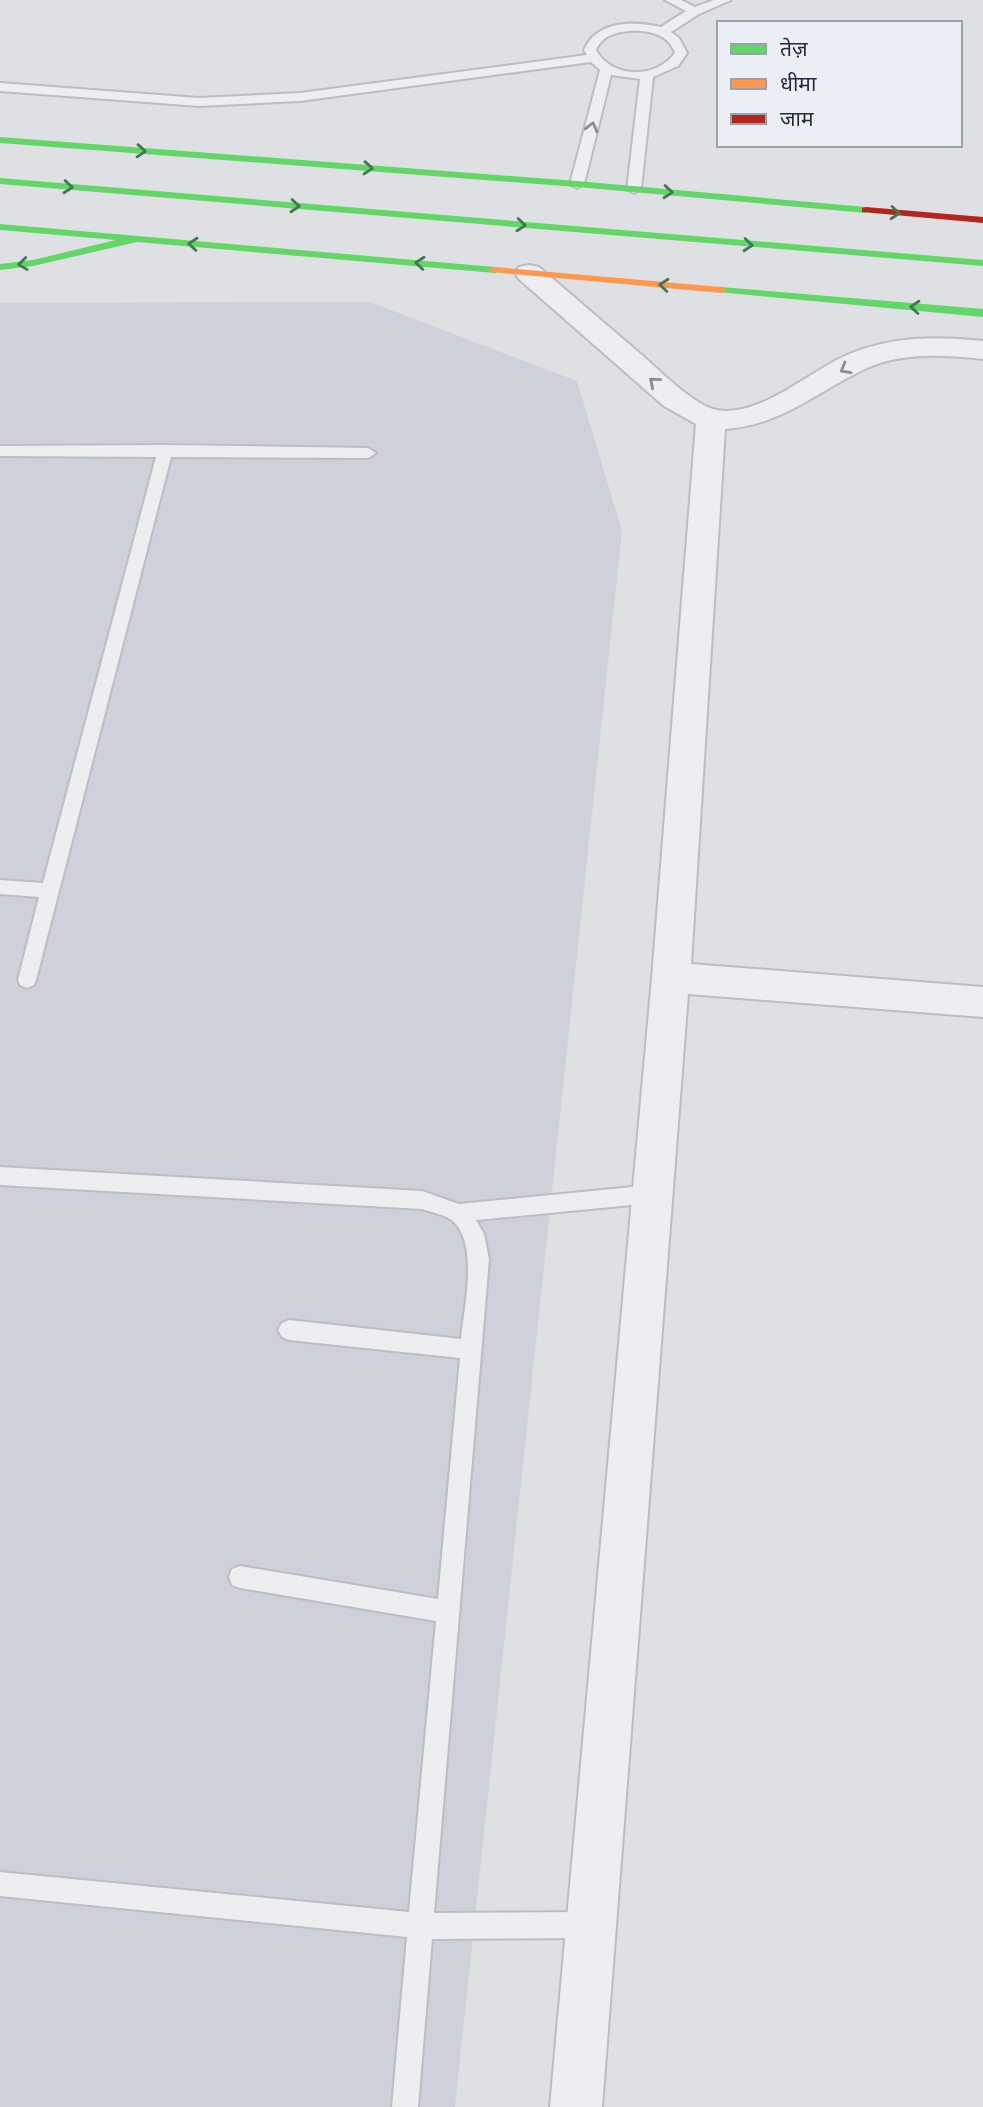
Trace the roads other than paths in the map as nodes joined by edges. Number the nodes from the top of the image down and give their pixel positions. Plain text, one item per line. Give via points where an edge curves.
1 (671, 0) edge
2 (725, 0) edge
3 (695, 11) junction
4 (662, 32) junction
5 (592, 58) junction
6 (606, 69) junction
7 (647, 75) junction
8 (0, 87) edge
9 (0, 140) edge
10 (0, 181) edge
11 (577, 184) junction
12 (634, 189) junction
13 (983, 220) edge
14 (0, 227) edge
15 (137, 239) junction
16 (983, 263) edge
17 (0, 267) edge
18 (529, 273) junction
19 (983, 313) edge
20 (983, 350) edge
21 (711, 419) junction
22 (165, 450) junction
23 (0, 451) edge
24 (368, 453) dead end
25 (0, 887) edge
26 (51, 891) junction
27 (671, 978) junction
28 (27, 981) dead end
29 (983, 1002) edge
30 (0, 1175) edge
31 (653, 1194) junction
32 (459, 1213) junction
33 (289, 1330) dead end
34 (471, 1350) junction
35 (240, 1577) dead end
36 (448, 1612) junction
37 (0, 1884) edge
38 (421, 1926) junction
39 (590, 1926) junction
40 (405, 2107) edge
41 (576, 2107) edge

1 - 3 lane
2 - 3 lane
3 - 4 lane
4 - 5 lane via 635,27 609,31 592,42
4 - 7 lane via 672,37 681,53 670,68
5 - 6 lane
5 - 8 lane via 300,97 199,102
6 - 7 lane
11 -> 6 lane
7 - 12 lane
9 -> 11 main road
10 -> 16 main road
11 - 12 main road
12 -> 13 main road
14 - 15 main road
15 -> 17 main road
18 -> 15 main road
19 -> 18 main road
21 -> 18 street via 674,399
20 -> 21 street via 944,346 901,349 858,361 774,409 743,418
21 - 27 street
22 - 23 lane
22 - 24 lane
22 - 26 lane
25 - 26 lane
26 - 28 lane
27 - 29 street
27 - 31 street
30 - 32 lane via 422,1200
31 - 32 lane
31 - 39 street
32 - 34 lane via 474,1234 478,1259
33 - 34 lane
34 - 36 lane
35 - 36 lane
36 - 38 lane
37 - 38 lane
38 - 39 lane
38 - 40 lane
39 - 41 street

